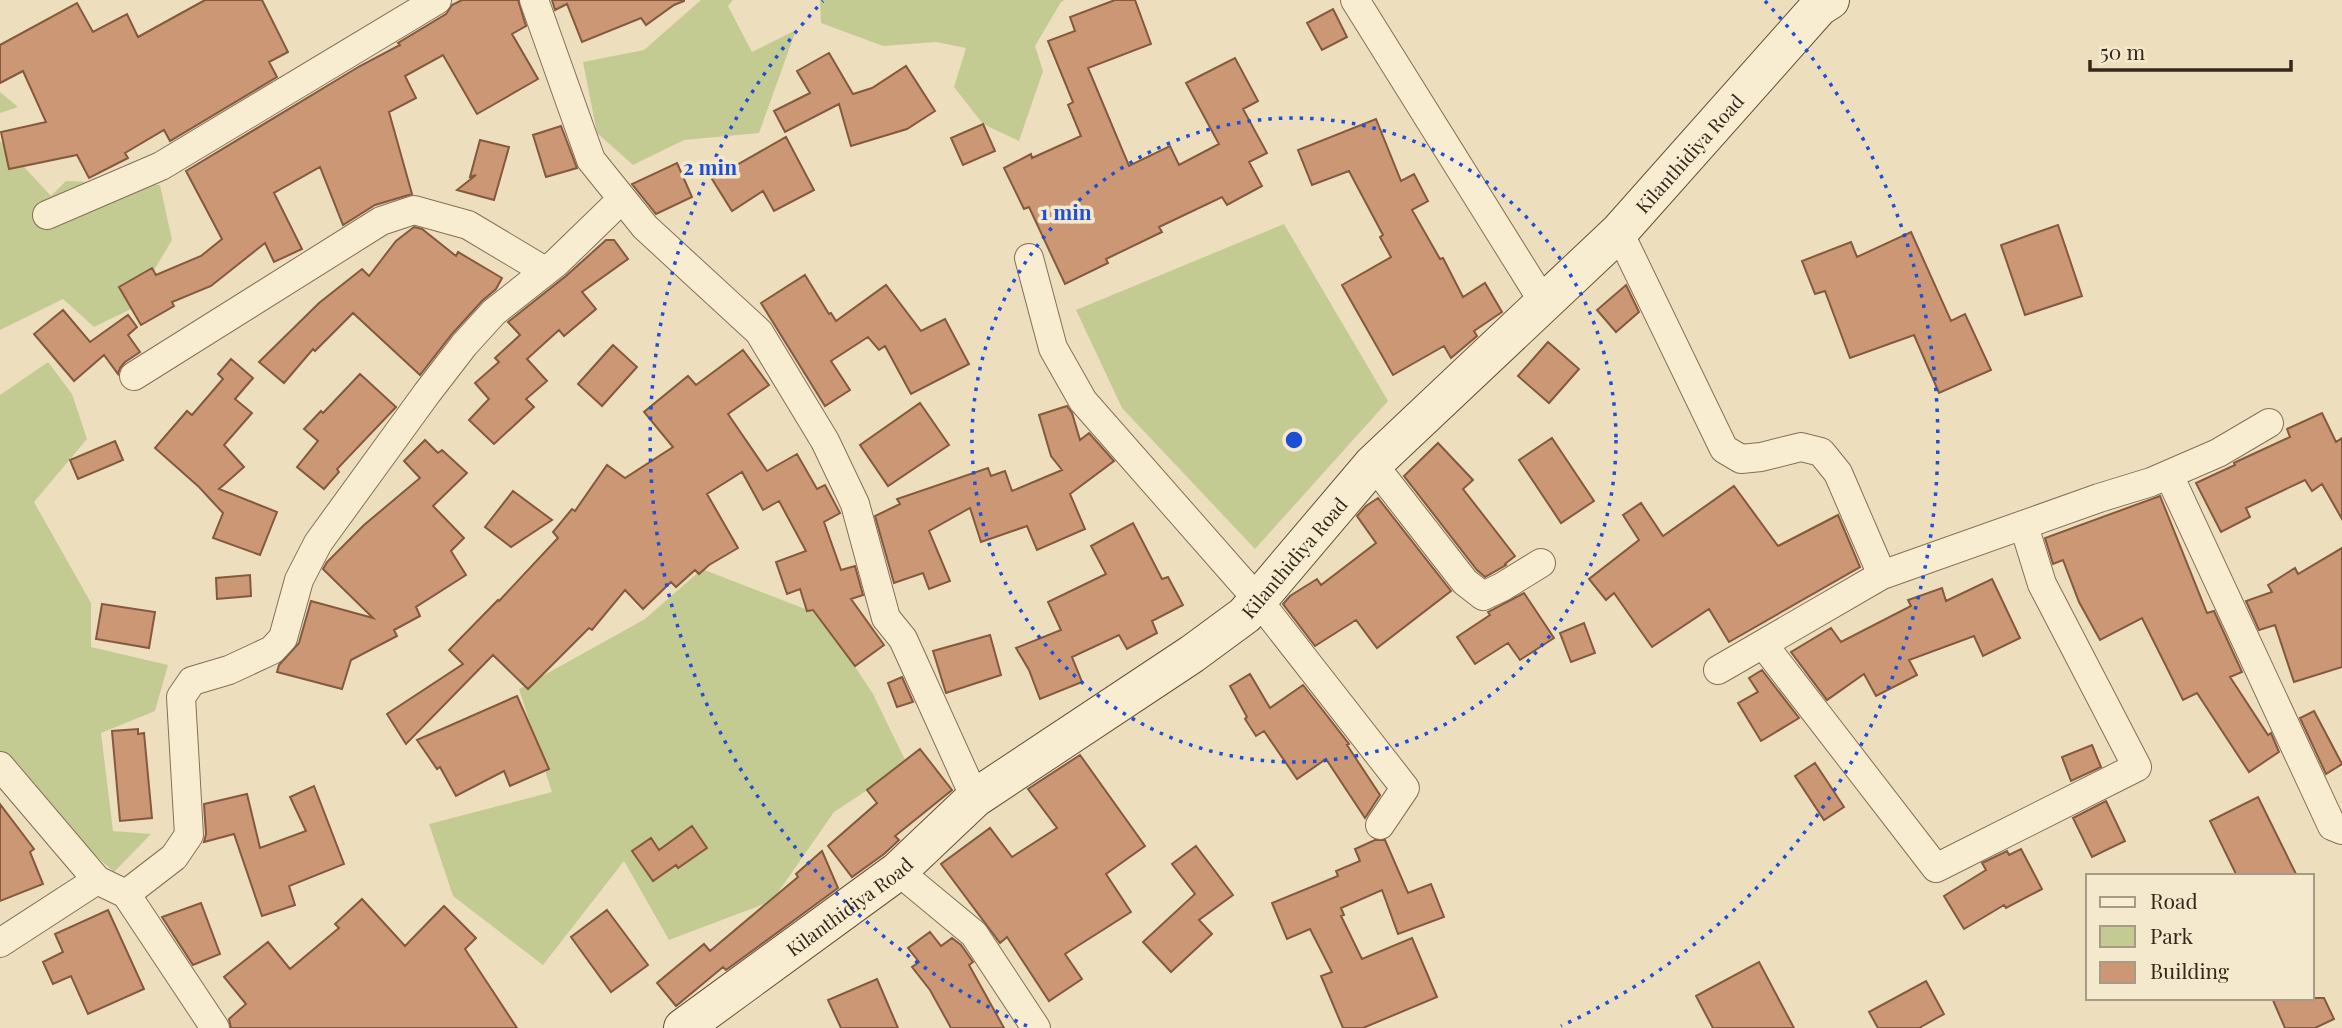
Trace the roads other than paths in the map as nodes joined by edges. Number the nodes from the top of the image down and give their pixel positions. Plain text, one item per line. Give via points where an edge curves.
1 (437, 0) edge
2 (534, 0) edge
3 (1355, 0) edge
4 (1830, 0) edge
5 (622, 199) junction
6 (47, 215) dead end
7 (1619, 232) junction
8 (1029, 258) dead end
9 (545, 271) junction
10 (1544, 303) junction
11 (134, 376) dead end
12 (2269, 423) dead end
13 (1373, 464) junction
14 (2169, 475) junction
15 (2024, 526) junction
16 (1541, 563) dead end
17 (1882, 575) junction
18 (1258, 600) junction
19 (1763, 644) junction
20 (1718, 670) dead end
21 (0, 766) edge
22 (975, 798) junction
23 (1380, 825) dead end
24 (2342, 830) edge
25 (898, 871) junction
26 (97, 880) junction
27 (126, 894) junction
28 (0, 943) edge
29 (215, 1028) edge
30 (683, 1028) edge
31 (1036, 1028) edge

1 - 6 street via 161,166
2 - 5 street via 591,160
3 - 10 street
4 - 7 street, Kilanthidiya Road
5 - 9 street
5 - 22 street via 645,228 759,332 818,430 855,504 886,618 903,639
7 - 10 street, Kilanthidiya Road
7 - 17 street via 1724,449 1741,459 1801,447 1821,452 1838,473
8 - 18 street via 1053,348 1083,401
9 - 11 street via 468,225 414,210 381,221
9 - 27 street via 494,312 464,345 318,543 299,580 283,638 272,650 192,681 186,689 181,697 189,835 174,857
10 - 13 street, Kilanthidiya Road
12 - 14 street
13 - 16 street via 1465,582 1483,596
13 - 18 street, Kilanthidiya Road
14 - 15 street
14 - 24 street via 2332,826
15 - 17 street
15 - 19 street via 2042,584 2137,766 1936,868
17 - 19 street
18 - 22 street, Kilanthidiya Road via 1192,654
18 - 23 street via 1405,788
19 - 20 street
21 - 26 street
22 - 25 street, Kilanthidiya Road
25 - 30 street, Kilanthidiya Road
25 - 31 street via 974,934
26 - 27 street
26 - 28 street
27 - 29 street

